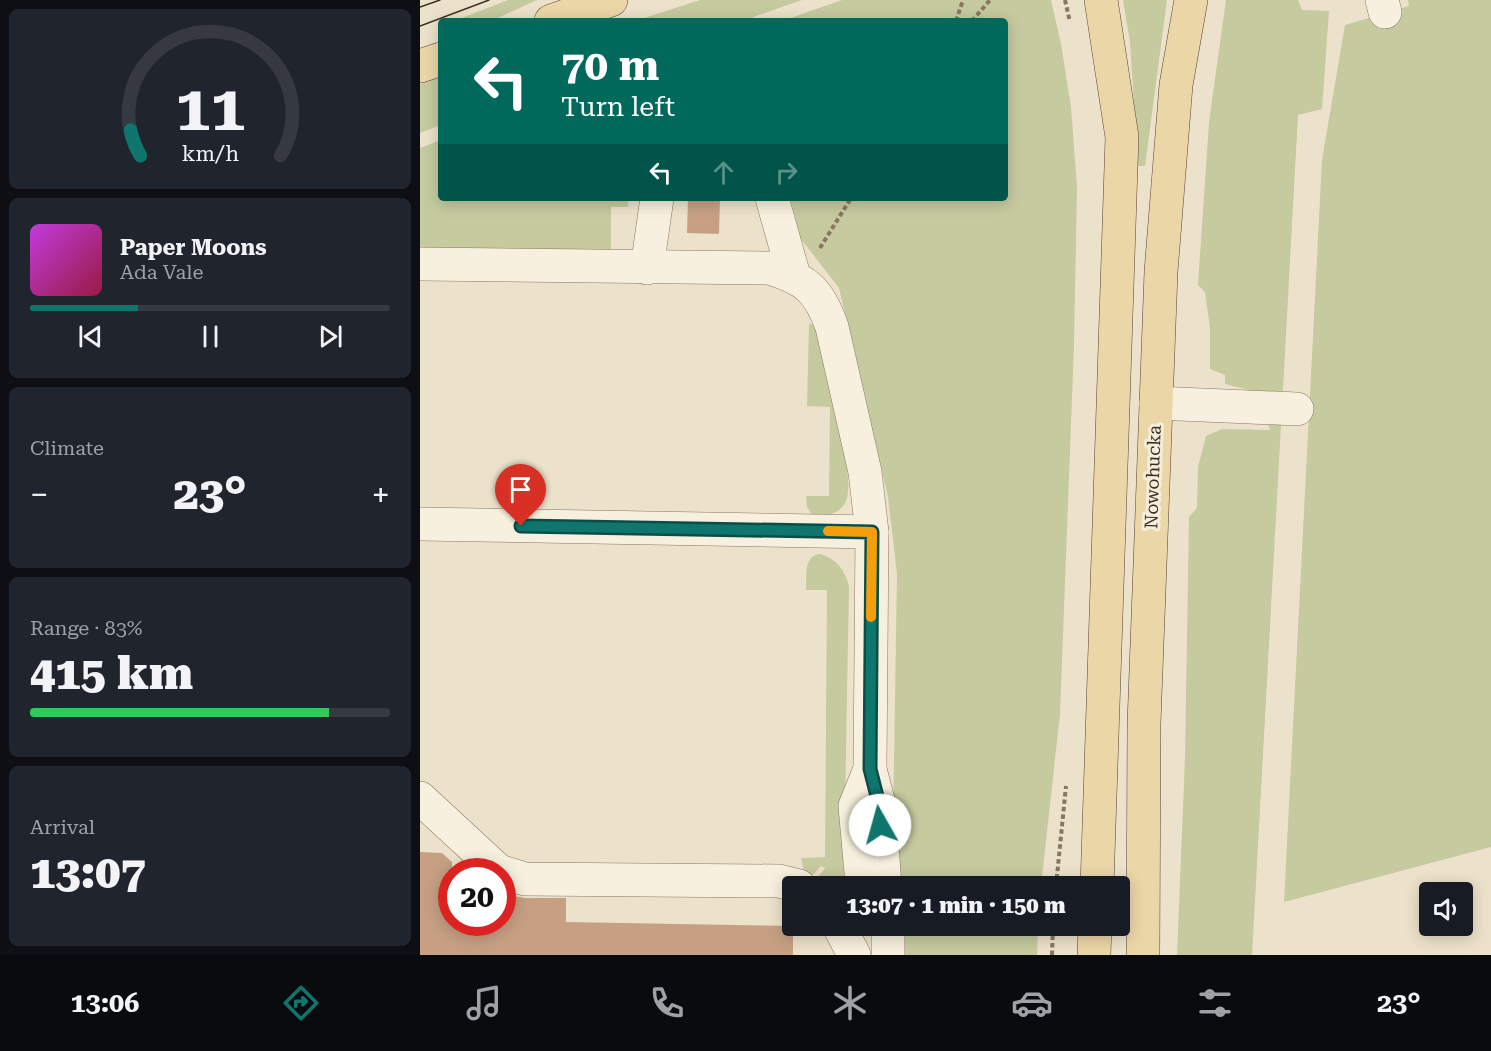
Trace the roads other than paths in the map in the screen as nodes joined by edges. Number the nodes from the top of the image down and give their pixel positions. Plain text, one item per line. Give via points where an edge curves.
1 (611, 0) edge
2 (1101, 0) edge
3 (1191, 0) edge
4 (560, 18) edge
5 (438, 60) edge
6 (420, 66) edge
7 (657, 201) edge
8 (773, 201) edge
9 (420, 264) edge
10 (647, 268) junction
11 (794, 276) junction
12 (1156, 403) junction
13 (1297, 409) dead end
14 (420, 525) edge
15 (872, 532) junction
16 (870, 769) junction
17 (420, 798) edge
18 (486, 858) edge
19 (516, 876) edge
20 (861, 876) edge
21 (884, 876) edge
22 (1097, 876) edge
23 (782, 882) edge
24 (844, 936) edge
25 (866, 936) edge
26 (888, 936) edge
27 (1095, 936) edge
28 (854, 955) edge
29 (866, 955) edge
30 (888, 955) edge
31 (1094, 955) edge
32 (1143, 955) edge

1 - 4 main road
2 - 22 main road via 1122,137
3 - 12 main road, Nowohucka via 1176,85 1168,167
5 - 6 main road
7 - 10 lane
8 - 11 lane
9 - 10 lane
10 - 11 lane via 769,268
11 - 15 lane via 824,303 832,327 865,472
12 - 13 lane
12 - 32 main road, Nowohucka via 1144,724
14 - 15 lane
15 - 16 lane
16 - 20 lane via 855,806
16 - 21 lane via 879,804
17 - 18 lane
19 - 23 lane
24 - 28 lane
25 - 29 lane
26 - 30 lane
27 - 31 main road

